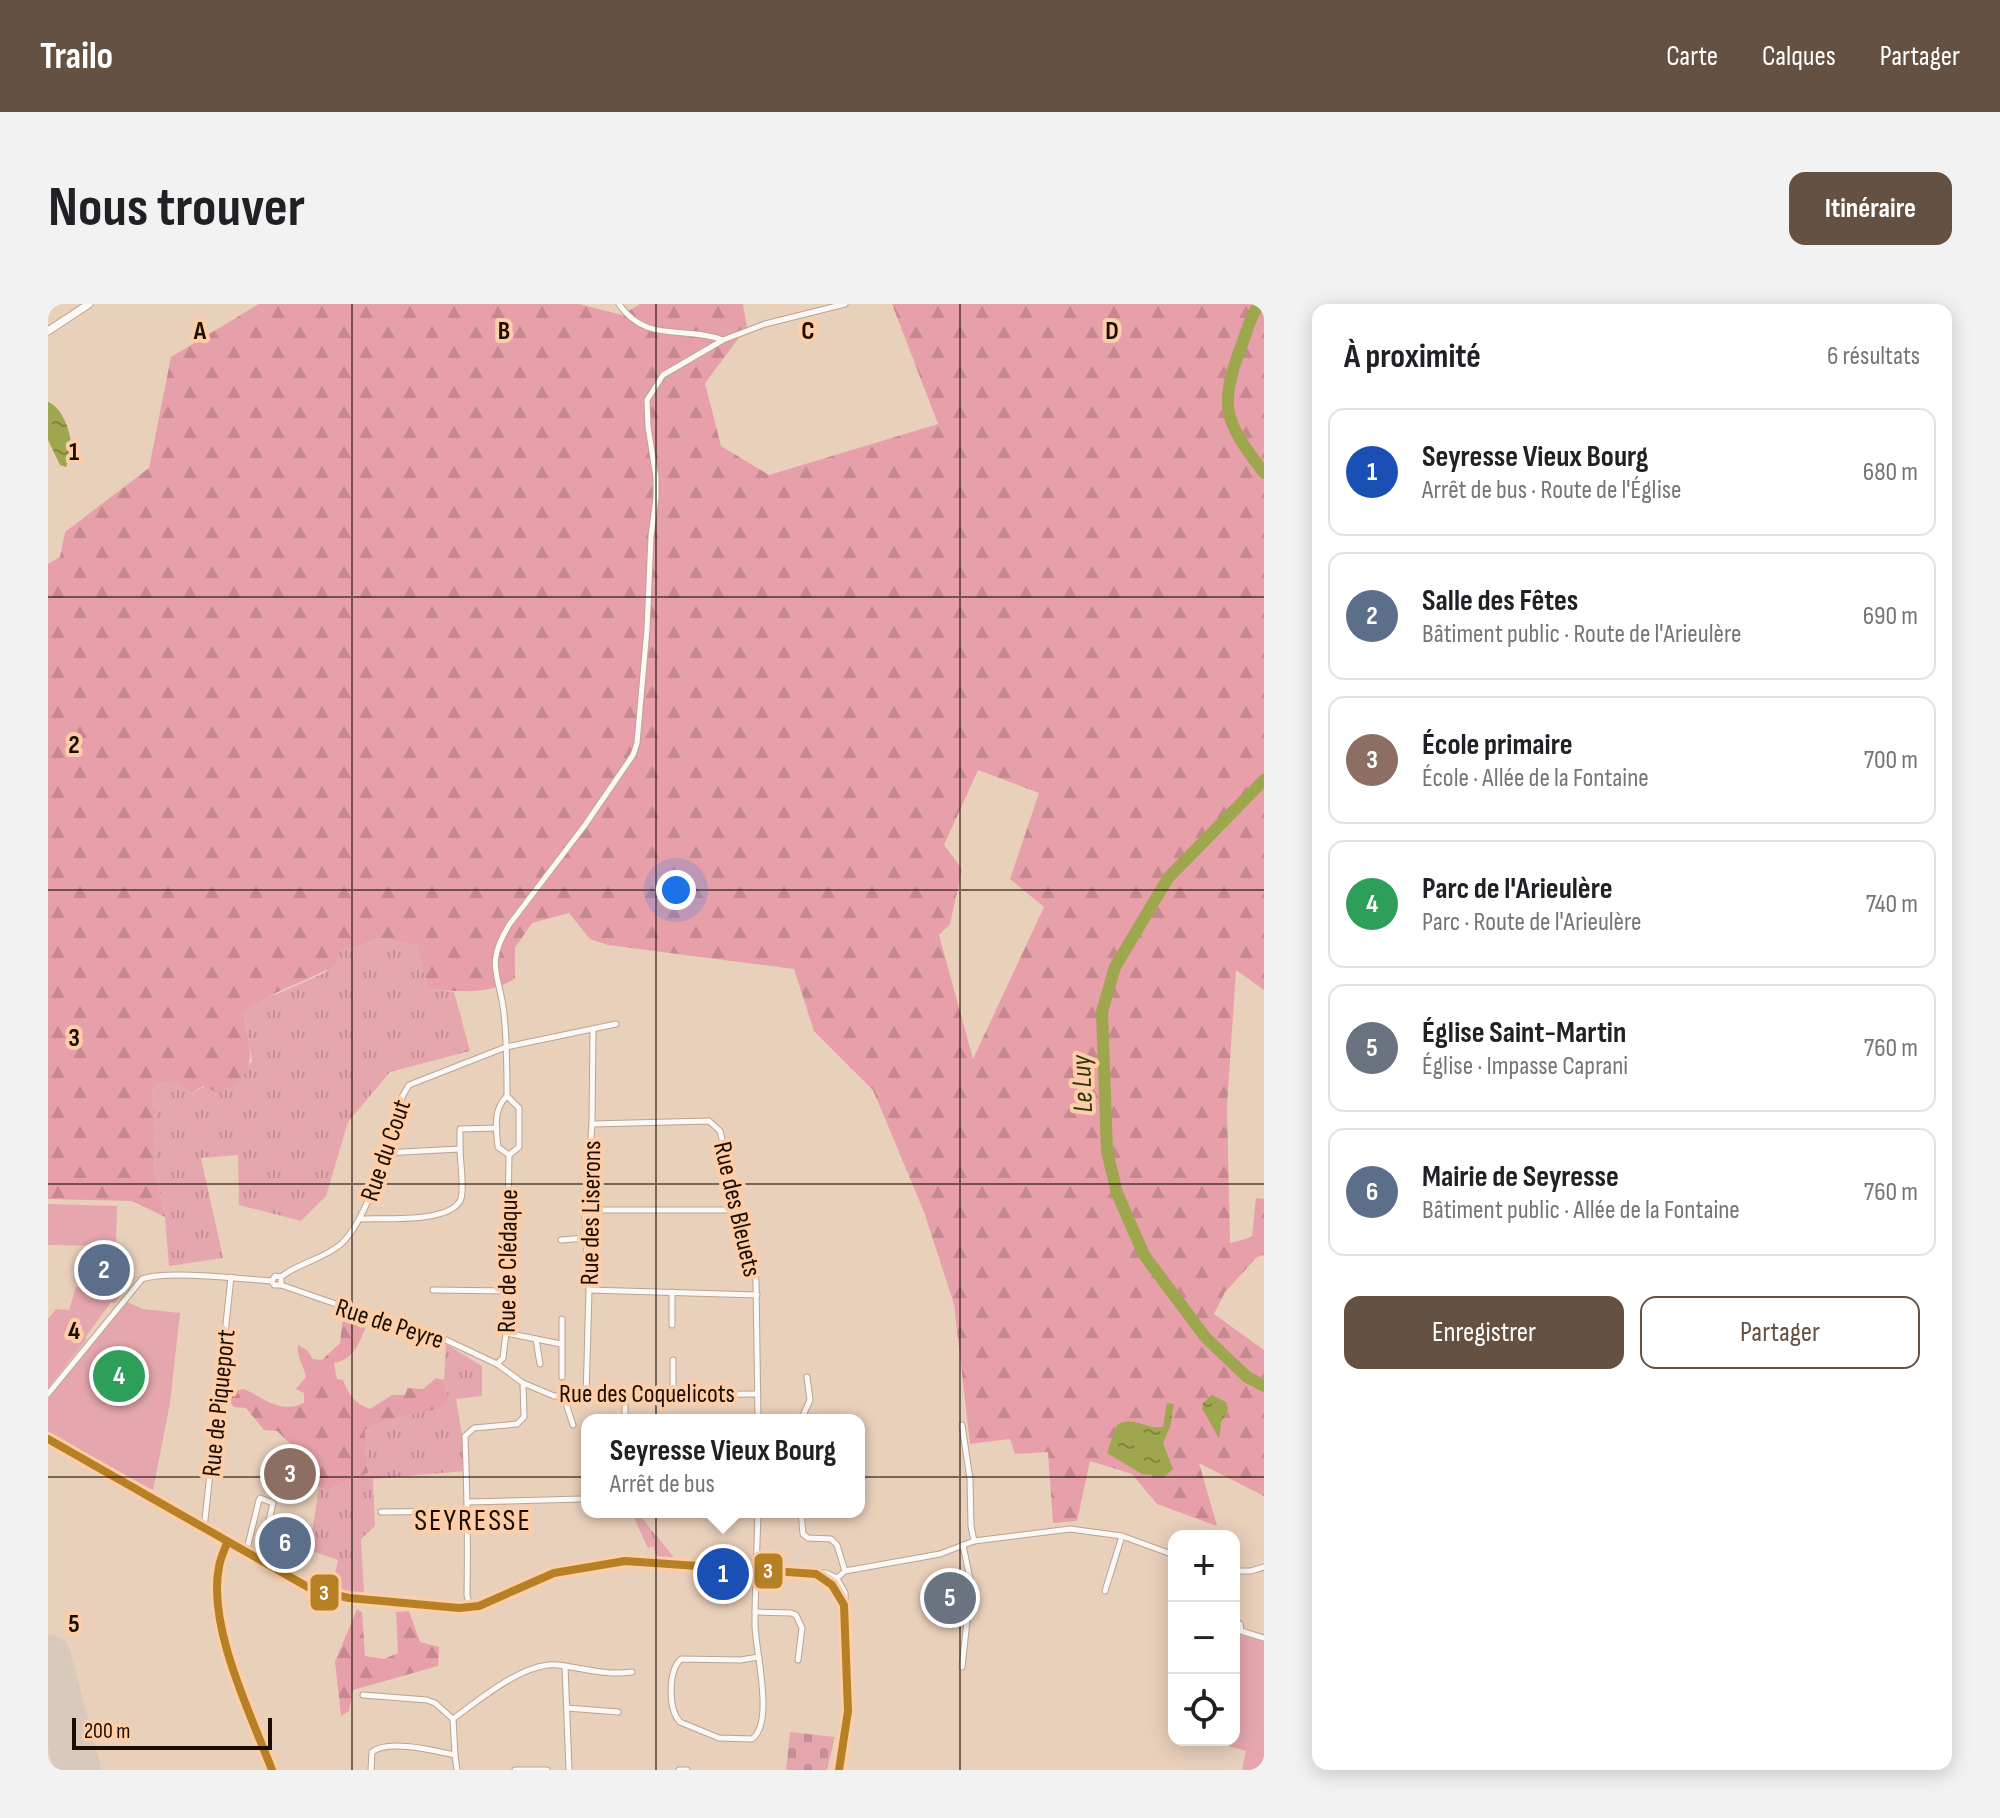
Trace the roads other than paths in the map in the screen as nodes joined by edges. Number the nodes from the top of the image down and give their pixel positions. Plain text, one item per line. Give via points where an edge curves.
1 (89, 304) edge
2 (619, 304) edge
3 (845, 304) edge
4 (48, 331) edge
5 (723, 340) junction
6 (616, 1024) dead end
7 (593, 1029) junction
8 (506, 1047) junction
9 (507, 1096) junction
10 (592, 1124) junction
11 (497, 1128) junction
12 (460, 1149) junction
13 (384, 1153) junction
14 (509, 1155) junction
15 (585, 1210) junction
16 (739, 1210) junction
17 (361, 1219) junction
18 (585, 1238) junction
19 (561, 1240) dead end
20 (231, 1277) junction
21 (281, 1277) junction
22 (272, 1281) junction
23 (281, 1285) junction
24 (433, 1290) dead end
25 (589, 1290) junction
26 (507, 1291) junction
27 (672, 1292) junction
28 (757, 1295) junction
29 (562, 1319) dead end
30 (672, 1325) dead end
31 (506, 1333) junction
32 (536, 1339) junction
33 (561, 1344) junction
34 (673, 1360) dead end
35 (497, 1364) junction
36 (540, 1364) dead end
37 (562, 1377) dead end
38 (807, 1377) dead end
39 (523, 1383) junction
40 (48, 1394) edge
41 (758, 1394) junction
42 (673, 1395) junction
43 (625, 1396) junction
44 (564, 1397) junction
45 (586, 1397) junction
46 (625, 1414) edge
47 (758, 1414) edge
48 (804, 1414) edge
49 (573, 1425) dead end
50 (962, 1425) dead end
51 (48, 1439) edge
52 (581, 1499) dead end
53 (468, 1502) junction
54 (468, 1511) junction
55 (381, 1512) dead end
56 (758, 1518) edge
57 (802, 1518) edge
58 (204, 1529) junction
59 (1122, 1536) junction
60 (974, 1541) junction
61 (227, 1543) junction
62 (963, 1545) junction
63 (246, 1553) junction
64 (1168, 1553) edge
65 (259, 1560) junction
66 (1264, 1567) edge
67 (757, 1571) junction
68 (845, 1571) junction
69 (1240, 1571) edge
70 (834, 1582) junction
71 (1105, 1591) dead end
72 (470, 1608) junction
73 (755, 1612) junction
74 (1240, 1624) edge
75 (1264, 1638) edge
76 (759, 1657) junction
77 (798, 1660) dead end
78 (565, 1666) junction
79 (962, 1667) dead end
80 (632, 1672) dead end
81 (363, 1695) dead end
82 (567, 1708) junction
83 (618, 1712) dead end
84 (453, 1719) junction
85 (455, 1755) junction
86 (272, 1770) edge
87 (371, 1770) edge
88 (457, 1770) edge
89 (515, 1770) edge
90 (547, 1770) edge
91 (569, 1770) edge
92 (679, 1770) edge
93 (687, 1770) edge
94 (839, 1770) edge

1 - 4 street
2 - 5 street via 628,317 648,328
3 - 5 street, Rue de Clédaque
5 - 8 street, Rue de Clédaque via 663,375 647,400 656,477 637,743 498,946 494,968
6 - 7 street, Rue du Cout
7 - 8 street, Rue du Cout
7 - 10 street, Rue des Liserons
8 - 9 street, Rue de Clédaque
8 - 13 street, Rue du Cout via 409,1085
9 - 11 street, Rue de Clédaque via 498,1106
9 - 14 street, Rue de Clédaque via 519,1108 519,1147
10 - 15 street, Rue des Liserons
10 - 16 street, Rue des Bleuets via 713,1122 720,1131
11 - 12 street via 460,1129
11 - 14 street, Rue de Clédaque via 498,1147
12 - 13 street
12 - 17 street via 458,1203 438,1215
13 - 17 street, Rue du Cout
14 - 26 street, Rue de Clédaque
15 - 16 street
15 - 18 street, Rue des Liserons
16 - 28 street, Rue des Bleuets
17 - 21 street, Rue du Cout via 339,1246
18 - 19 street
18 - 25 street, Rue des Liserons
20 - 22 street, Rue de Peyre
20 - 40 street, Rue de Peyre via 142,1279
20 - 58 street, Rue de Piqueport
21 - 22 street, Rue de Peyre
21 - 23 street
22 - 23 street, Rue de Peyre
23 - 35 street, Rue de Peyre via 431,1333
24 - 26 street
25 - 27 street
25 - 45 street, Rue des Liserons
26 - 31 street, Rue de Clédaque
27 - 28 street
27 - 30 street
28 - 41 street, Rue des Bleuets
29 - 33 street
31 - 32 street
31 - 35 street, Rue de Clédaque via 503,1358
32 - 33 street
32 - 36 street
33 - 37 street
34 - 42 street
35 - 39 street, Rue des Coquelicots
38 - 48 street via 810,1400
39 - 44 street, Rue des Coquelicots
39 - 53 street via 524,1417 517,1424 474,1428 465,1436
41 - 42 street, Rue des Coquelicots
41 - 47 street, Rue des Bleuets
42 - 43 street, Rue des Coquelicots
43 - 45 street, Rue des Coquelicots
43 - 46 street
44 - 45 street, Rue des Coquelicots
44 - 49 street
50 - 60 street
51 - 58 street
52 - 53 street
53 - 54 street
54 - 55 street
54 - 72 street
56 - 67 street
57 - 68 street via 808,1538 831,1539 837,1545
58 - 61 street
59 - 60 street via 1070,1529
59 - 64 street
59 - 71 street
60 - 62 street
61 - 63 street
61 - 86 street via 218,1562 218,1619
62 - 68 street
62 - 79 street via 971,1584
63 - 65 street
63 - 65 street via 259,1500 269,1500 273,1503
65 - 72 street via 324,1594
66 - 69 street
67 - 70 street via 816,1574
67 - 72 street via 612,1563 554,1573
67 - 73 street
68 - 70 street
70 - 94 street via 844,1605 848,1723
73 - 76 street
73 - 77 street via 796,1615 802,1628
74 - 75 street via 1241,1631
76 - 76 street via 764,1679 757,1736 745,1741 719,1738 675,1717 673,1669 681,1659
78 - 80 street via 595,1673
78 - 82 street
78 - 84 street via 540,1665 526,1671
81 - 84 street via 427,1700
82 - 83 street
82 - 91 street
84 - 85 street
85 - 87 street via 382,1747 372,1752
85 - 88 street
89 - 90 street
92 - 93 street

